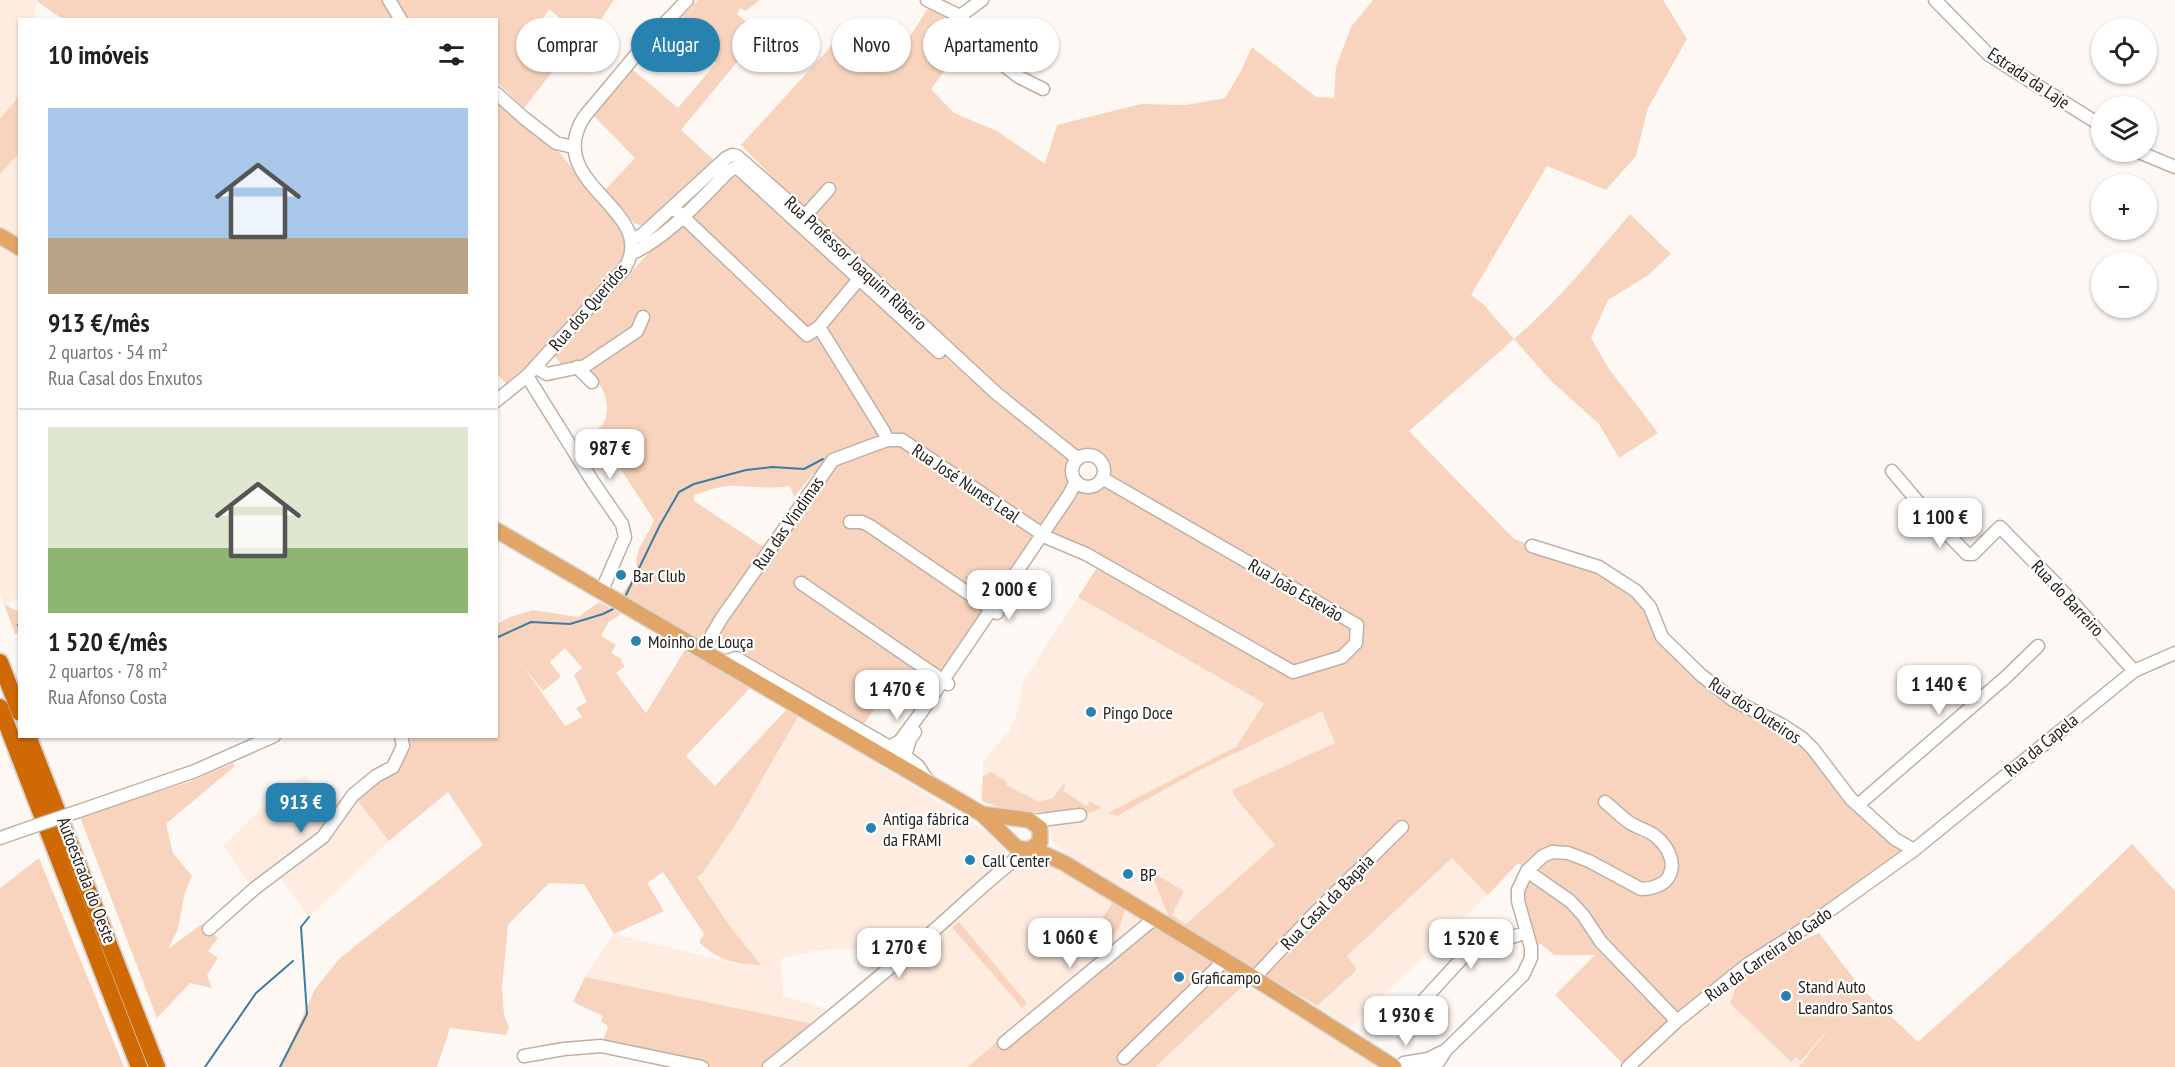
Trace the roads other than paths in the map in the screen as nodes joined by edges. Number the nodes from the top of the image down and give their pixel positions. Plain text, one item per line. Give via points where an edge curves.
1 (389, 0) edge
2 (687, 0) edge
3 (927, 0) edge
4 (982, 0) edge
5 (1935, 0) edge
6 (960, 16) junction
7 (400, 18) edge
8 (1043, 89) dead end
9 (498, 95) edge
10 (2091, 119) edge
11 (573, 147) junction
12 (2157, 159) edge
13 (2175, 166) edge
14 (829, 189) dead end
15 (690, 191) junction
16 (699, 201) junction
17 (674, 207) junction
18 (805, 216) junction
19 (682, 217) junction
20 (0, 237) edge
21 (632, 239) junction
22 (18, 247) edge
23 (632, 254) junction
24 (860, 279) junction
25 (643, 317) dead end
26 (819, 327) junction
27 (577, 367) junction
28 (531, 371) junction
29 (592, 382) dead end
30 (498, 399) edge
31 (887, 440) junction
32 (1076, 461) junction
33 (1892, 471) dead end
34 (1102, 478) junction
35 (1080, 483) junction
36 (850, 522) dead end
37 (498, 531) edge
38 (1045, 536) junction
39 (1532, 546) dead end
40 (801, 583) dead end
41 (602, 590) junction
42 (994, 611) junction
43 (2038, 646) dead end
44 (703, 650) junction
45 (2175, 653) edge
46 (0, 662) edge
47 (724, 662) junction
48 (2134, 671) junction
49 (946, 682) junction
50 (0, 707) edge
51 (18, 708) edge
52 (29, 738) edge
53 (269, 738) edge
54 (401, 738) edge
55 (889, 747) junction
56 (905, 756) junction
57 (931, 784) junction
58 (1605, 802) dead end
59 (1858, 805) junction
60 (982, 814) junction
61 (1080, 815) dead end
62 (1402, 827) dead end
63 (1028, 837) junction
64 (0, 838) edge
65 (1914, 850) junction
66 (1527, 871) junction
67 (1155, 918) junction
68 (209, 928) dead end
69 (1527, 932) junction
70 (1225, 960) junction
71 (1254, 978) junction
72 (1416, 1016) dead end
73 (1677, 1021) junction
74 (1004, 1043) dead end
75 (524, 1056) dead end
76 (1124, 1058) dead end
77 (1433, 1065) edge
78 (139, 1067) edge
79 (157, 1067) edge
80 (702, 1067) edge
81 (769, 1067) edge
82 (1394, 1067) edge
83 (1400, 1067) edge
84 (1628, 1067) edge

1 - 7 street
2 - 11 street via 584,117
3 - 6 street
4 - 6 street
5 - 10 street, Estrada da Laje via 1989,55
6 - 8 street via 1001,63
9 - 11 street via 556,143
11 - 21 street, Rua dos Queridos via 582,170
12 - 13 street
14 - 18 street
15 - 16 street
15 - 17 street, Rua Professor Joaquim Ribeiro
15 - 18 street, Rua Professor Joaquim Ribeiro via 726,158 737,156
16 - 19 street, Rua Professor Joaquim Ribeiro
16 - 24 street, Rua Professor Joaquim Ribeiro via 728,172 739,169
17 - 19 street
17 - 21 street, Rua Professor Joaquim Ribeiro
18 - 32 street, Rua Professor Joaquim Ribeiro via 996,393
19 - 23 street, Rua Professor Joaquim Ribeiro
19 - 26 street via 807,335
20 - 22 main road
21 - 23 street, Rua dos Queridos
23 - 28 street, Rua dos Queridos via 625,268
24 - 26 street
24 - 32 street, Rua Professor Joaquim Ribeiro via 969,379
25 - 27 street via 637,331 585,366
26 - 31 street
27 - 28 street via 547,374
27 - 29 street
28 - 30 street, Rua dos Queridos
28 - 41 street via 593,482 622,524 625,537
31 - 38 street, Rua José Nunes Leal via 902,440
31 - 44 street, Rua das Vindimas via 833,460
32 - 34 street via 1089,455 1099,459 1104,468
32 - 35 street via 1073,471
33 - 48 street, Rua do Barreiro via 1967,554 1973,554 2000,528
34 - 35 street via 1095,485
34 - 38 street, Rua João Estevão via 1357,625 1356,643 1342,657 1293,672 1086,554
35 - 38 street
36 - 42 street via 862,522
37 - 41 main road
38 - 42 street
39 - 59 street, Rua dos Outeiros via 1599,567 1636,591 1650,607 1662,637 1675,650 1732,700 1802,738
40 - 49 street
41 - 44 main road
42 - 49 street
43 - 59 street
44 - 47 main road
45 - 48 street, Rua da Capela
46 - 51 highway
47 - 55 street via 736,658
47 - 57 main road
48 - 65 street, Rua da Capela
49 - 55 street via 900,741
49 - 56 street via 910,739
50 - 78 highway, Autoestrada do Oeste
52 - 79 highway, Autoestrada do Oeste
53 - 64 street, bridge via 195,771
54 - 68 street via 403,746 393,767 352,795 323,837
55 - 56 street
56 - 57 street via 918,765
57 - 60 main road
58 - 66 street via 1666,848 1672,861 1668,879 1650,889 1641,889 1589,861 1552,852
59 - 65 street, Rua dos Outeiros
60 - 63 main road
60 - 63 main road
61 - 63 street via 1054,819
62 - 71 street, Rua Casal da Bagaia
63 - 67 main road
63 - 81 street via 1008,864
65 - 73 street, Rua da Carreira do Gado via 1748,964
66 - 69 street via 1518,890 1518,901
66 - 73 street via 1570,901 1601,942
67 - 70 main road
67 - 74 street
69 - 72 street via 1464,956 1421,1003
69 - 77 street via 1531,958 1522,975
70 - 71 main road
70 - 76 street
71 - 82 main road
73 - 84 street, Rua da Carreira do Gado
75 - 80 street via 601,1046
77 - 83 street via 1404,1063

